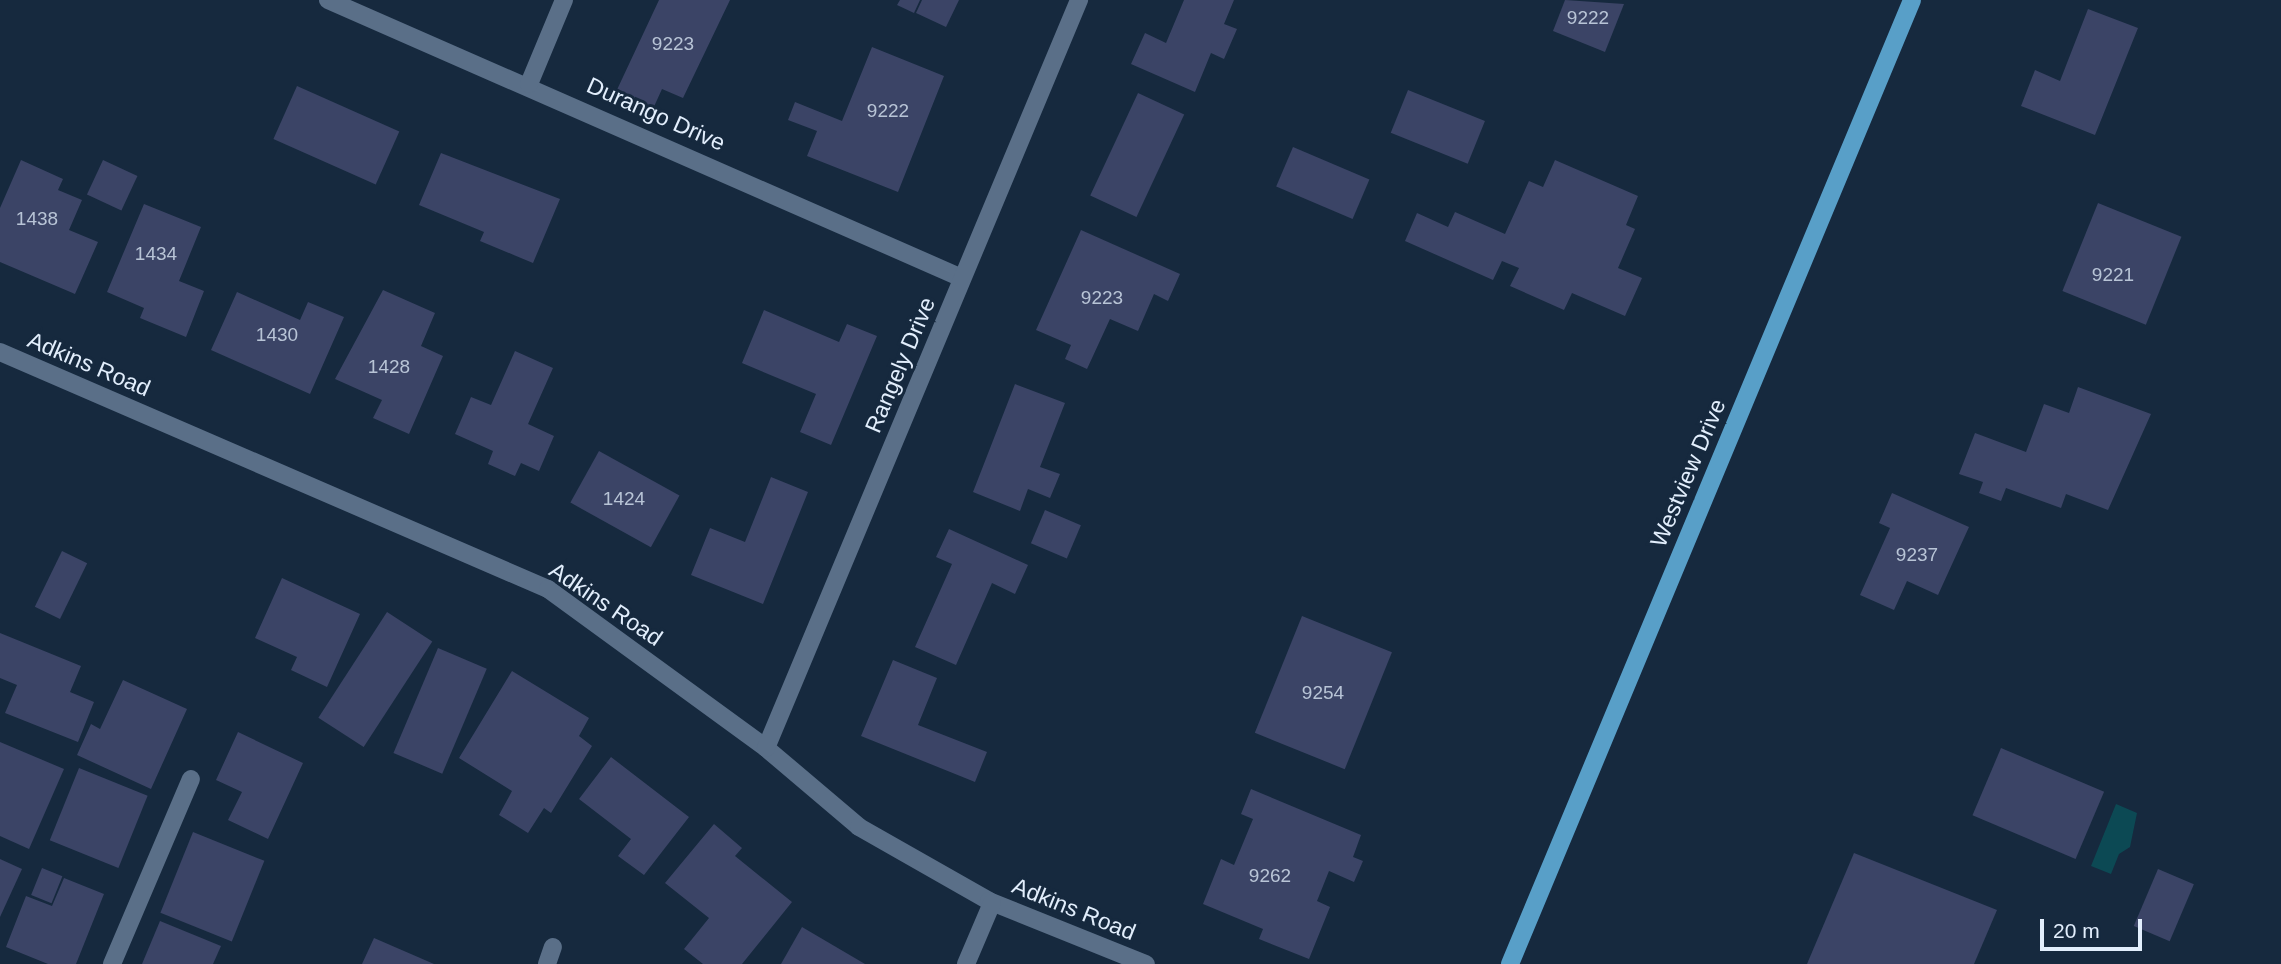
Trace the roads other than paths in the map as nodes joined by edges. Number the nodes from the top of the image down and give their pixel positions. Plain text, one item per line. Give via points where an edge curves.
1 (328, 0) edge
2 (564, 0) edge
3 (1079, 0) edge
4 (1912, 0) edge
5 (529, 84) junction
6 (962, 278) junction
7 (0, 352) edge
8 (766, 748) junction
9 (191, 779) dead end
10 (992, 903) junction
11 (112, 964) edge
12 (966, 964) edge
13 (1146, 964) edge
14 (1510, 964) edge

1 - 5 street, Durango Drive
2 - 5 street
3 - 6 street, Rangely Drive
4 - 14 main road, Westview Drive
5 - 6 street, Durango Drive
6 - 8 street, Rangely Drive
7 - 8 street, Adkins Road via 548,589
8 - 10 street, Adkins Road via 859,827
9 - 11 street
10 - 12 street
10 - 13 street, Adkins Road

